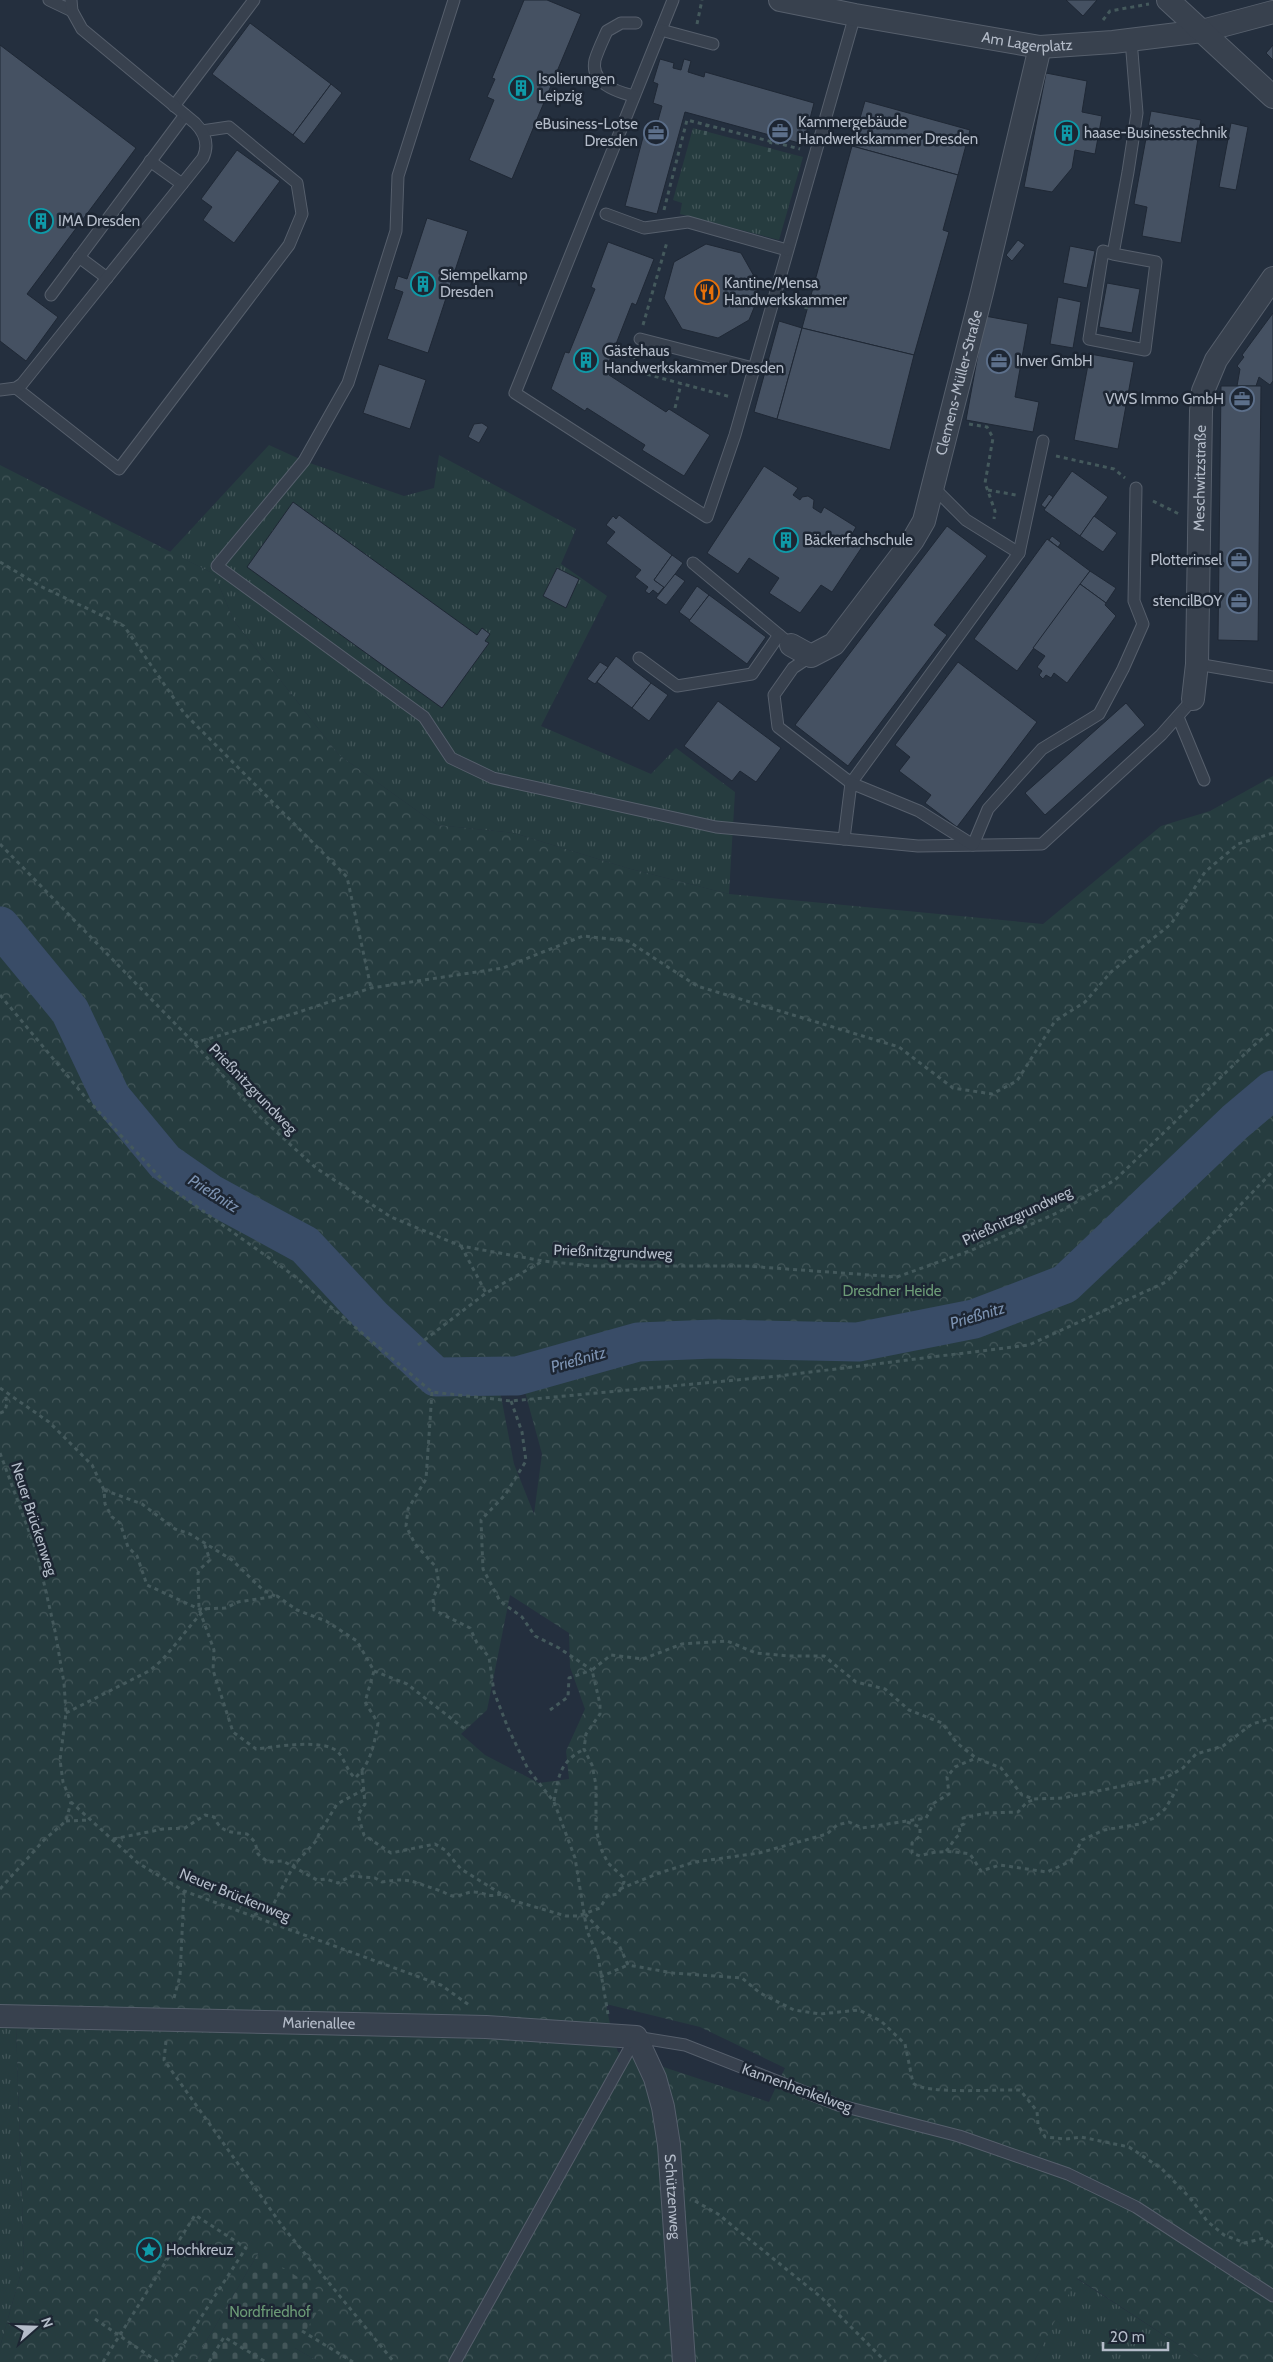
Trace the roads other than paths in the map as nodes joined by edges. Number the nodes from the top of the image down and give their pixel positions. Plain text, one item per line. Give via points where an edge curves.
1 (254, 0) edge
2 (454, 0) edge
3 (673, 0) edge
4 (780, 0) edge
5 (1168, 0) edge
6 (52, 1) edge
7 (72, 6) edge
8 (859, 8) edge
9 (1273, 12) edge
10 (636, 23) dead end
11 (661, 30) junction
12 (1202, 32) junction
13 (1131, 40) junction
14 (713, 44) dead end
15 (1040, 47) junction
16 (634, 96) junction
17 (1273, 97) edge
18 (174, 106) junction
19 (185, 115) junction
20 (202, 131) junction
21 (150, 161) junction
22 (182, 184) junction
23 (606, 214) dead end
24 (787, 250) junction
25 (1113, 254) junction
26 (79, 257) junction
27 (107, 278) junction
28 (1273, 278) edge
29 (50, 295) dead end
30 (640, 339) road end
31 (753, 368) junction
32 (16, 388) junction
33 (0, 390) edge
34 (1043, 441) dead end
35 (932, 486) junction
36 (1136, 488) dead end
37 (1019, 553) junction
38 (692, 563) dead end
39 (785, 640) junction
40 (810, 656) junction
41 (639, 658) dead end
42 (1196, 664) junction
43 (1273, 676) edge
44 (1193, 699) joint
45 (1178, 717) junction
46 (1204, 780) dead end
47 (851, 783) junction
48 (844, 839) junction
49 (973, 845) junction
50 (0, 2016) edge
51 (636, 2037) junction
52 (1273, 2296) edge
53 (455, 2362) edge
54 (684, 2362) edge

1 - 18 lane
2 - 48 lane via 398,176 396,230 348,383 304,462 217,566 424,717 451,758 493,778 716,827
3 - 11 lane
4 - 8 street, Am Lagerplatz
5 - 12 street
6 - 7 lane
7 - 18 lane via 82,29
8 - 15 street, Am Lagerplatz
8 - 24 lane
9 - 12 street, Am Lagerplatz
10 - 16 lane via 621,23 607,30 595,62 599,79 613,91
11 - 14 lane
11 - 16 lane
12 - 13 street, Am Lagerplatz
12 - 17 street
13 - 15 street, Am Lagerplatz
13 - 25 lane via 1137,113
15 - 35 street, Clemens-Müller-Straße
16 - 31 lane via 515,393 707,516 735,435
18 - 19 lane
19 - 20 lane
19 - 21 lane
20 - 22 lane via 207,151
20 - 32 lane via 229,127 297,183 302,214 289,245 119,469
21 - 22 lane
21 - 26 lane
22 - 27 lane
23 - 24 lane via 644,228 688,222
24 - 31 lane
25 - 25 lane via 1156,262 1145,350 1089,339 1103,251
26 - 27 lane
26 - 29 lane
27 - 32 lane
28 - 42 street, Meschwitzstraße via 1216,360 1203,391
30 - 31 lane
32 - 33 lane
34 - 37 lane
35 - 37 lane via 966,520
35 - 40 street, Clemens-Müller-Straße via 924,521 913,540 834,644
36 - 49 lane via 1134,601 1143,624 1123,669 1099,714 1042,749 988,809
37 - 47 lane
38 - 39 lane
39 - 40 street
39 - 41 lane via 752,674 711,682 677,686
40 - 47 lane via 793,668 774,695 778,727
42 - 43 lane
42 - 44 street, Meschwitzstraße
44 - 45 lane
45 - 46 lane
45 - 49 lane via 1042,844
47 - 48 lane
47 - 49 lane via 919,811
48 - 49 lane via 918,846
50 - 51 street, Marienallee via 486,2027
51 - 52 lane, Kannenhenkelweg via 685,2045 838,2105 959,2136 1068,2174 1136,2207
51 - 53 lane
51 - 54 street, Schützenweg via 655,2078 663,2107 673,2189

